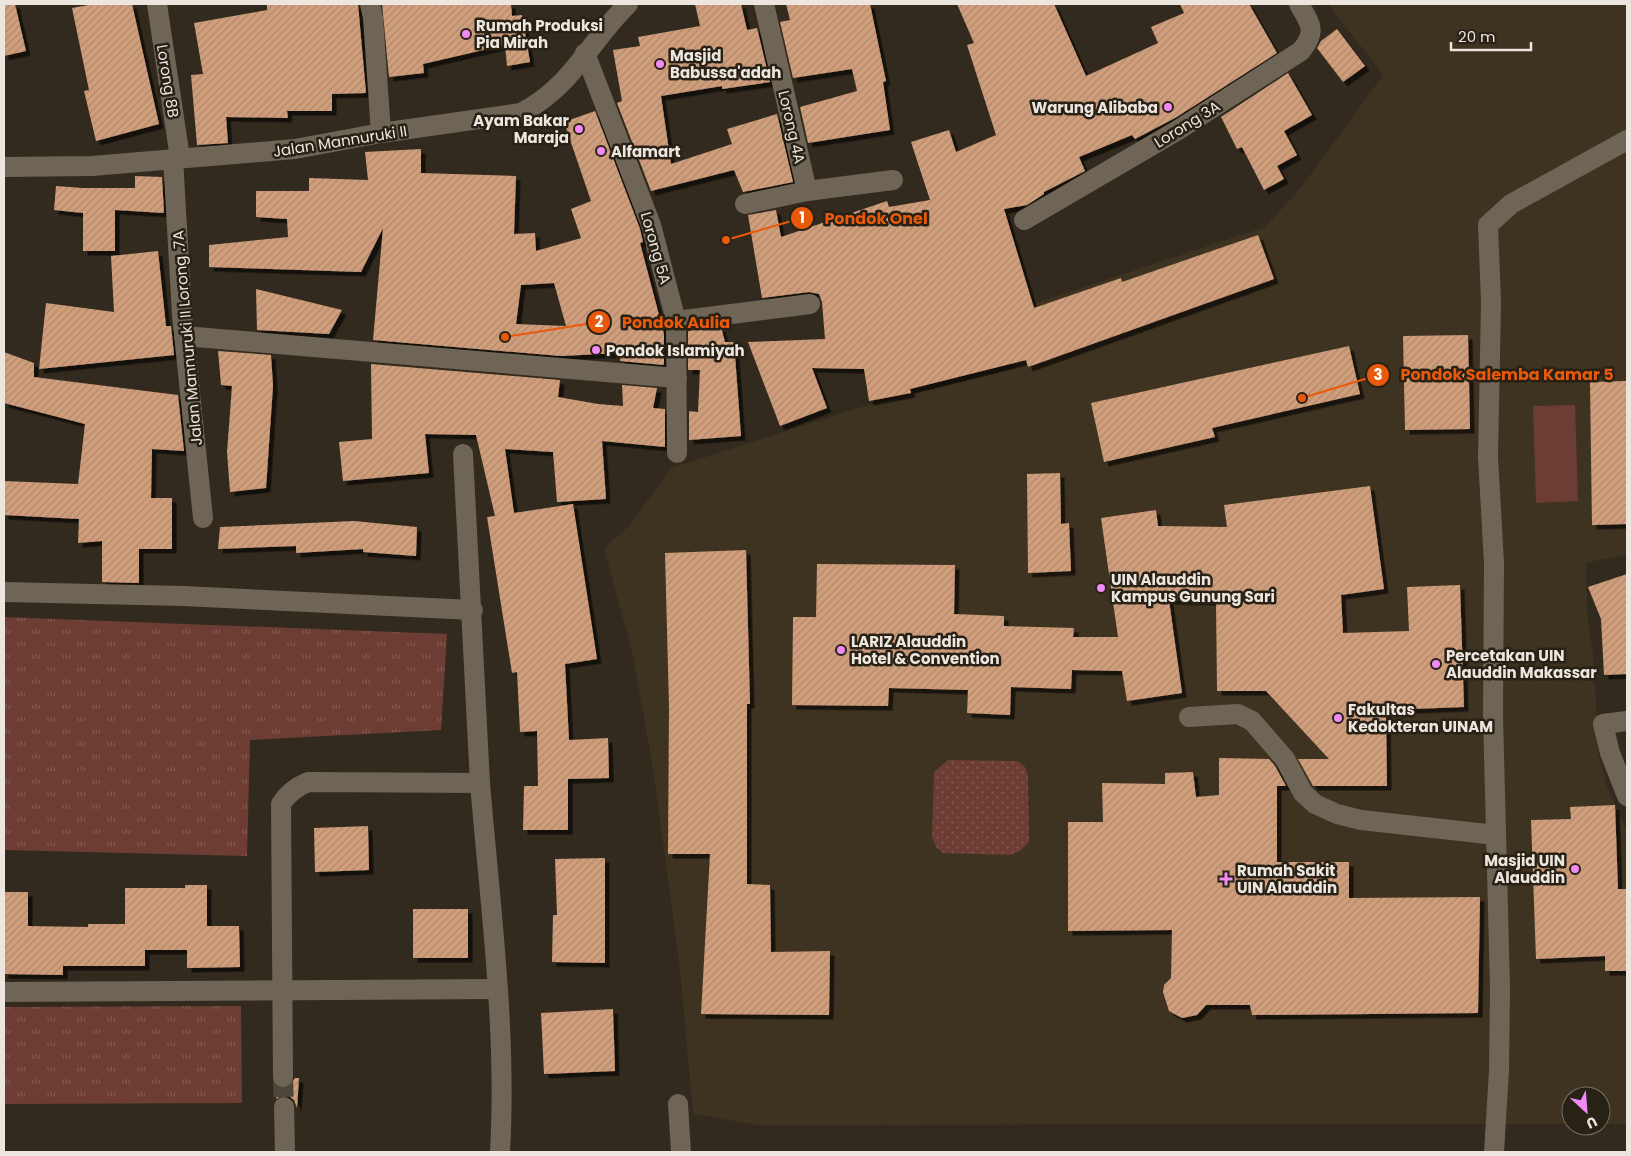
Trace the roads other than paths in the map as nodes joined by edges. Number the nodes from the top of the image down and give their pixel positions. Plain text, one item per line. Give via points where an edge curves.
1 (157, 4) edge
2 (370, 4) edge
3 (628, 4) edge
4 (764, 4) edge
5 (1299, 4) edge
6 (585, 53) junction
7 (381, 133) junction
8 (1627, 140) edge
9 (176, 158) junction
10 (4, 167) edge
11 (893, 180) dead end
12 (807, 191) junction
13 (745, 204) dead end
14 (1024, 220) dead end
15 (810, 304) dead end
16 (676, 321) junction
17 (184, 336) junction
18 (677, 378) junction
19 (463, 454) dead end
20 (678, 454) dead end
21 (203, 518) dead end
22 (4, 592) edge
23 (472, 610) junction
24 (1189, 717) dead end
25 (1627, 721) edge
26 (480, 783) junction
27 (1627, 796) edge
28 (1496, 835) junction
29 (281, 989) junction
30 (498, 989) junction
31 (4, 992) edge
32 (283, 1077) tunnel mouth
33 (678, 1104) dead end
34 (284, 1119) tunnel mouth
35 (680, 1144) edge
36 (284, 1152) edge
37 (500, 1152) edge
38 (1494, 1152) edge

1 - 9 street, Lorong 8B
2 - 7 street
3 - 6 street, Jalan Mannuruki II
4 - 12 street, Lorong 4A
5 - 14 street, Lorong 3A via 1312,29 1312,35 1301,51 1178,130
6 - 7 street, Jalan Mannuruki II via 571,75 554,92 521,113
6 - 16 street, Lorong 5A via 651,225
7 - 9 street, Jalan Mannuruki II via 295,149
8 - 28 street via 1511,204 1488,225 1491,302 1488,457 1494,563
9 - 10 street, Jalan Mannuruki II via 73,167
9 - 17 street, Jalan Mannuruki II Lorong .7A
11 - 12 street
12 - 13 street
15 - 16 street
16 - 18 street, Lorong 5A
17 - 18 street
17 - 21 street, Jalan Mannuruki II Lorong .7A
18 - 20 street, Lorong 5A
19 - 23 street
22 - 23 street via 194,596
23 - 26 street
24 - 28 street via 1238,714 1252,722 1285,759 1303,793 1315,804 1336,814 1361,820
25 - 27 street via 1603,724 1610,753
26 - 29 street via 308,782 285,797 282,804
26 - 30 street
28 - 38 street via 1500,988
29 - 30 street
29 - 31 street
29 - 32 street
30 - 37 street via 502,1105
33 - 35 street
34 - 36 street

